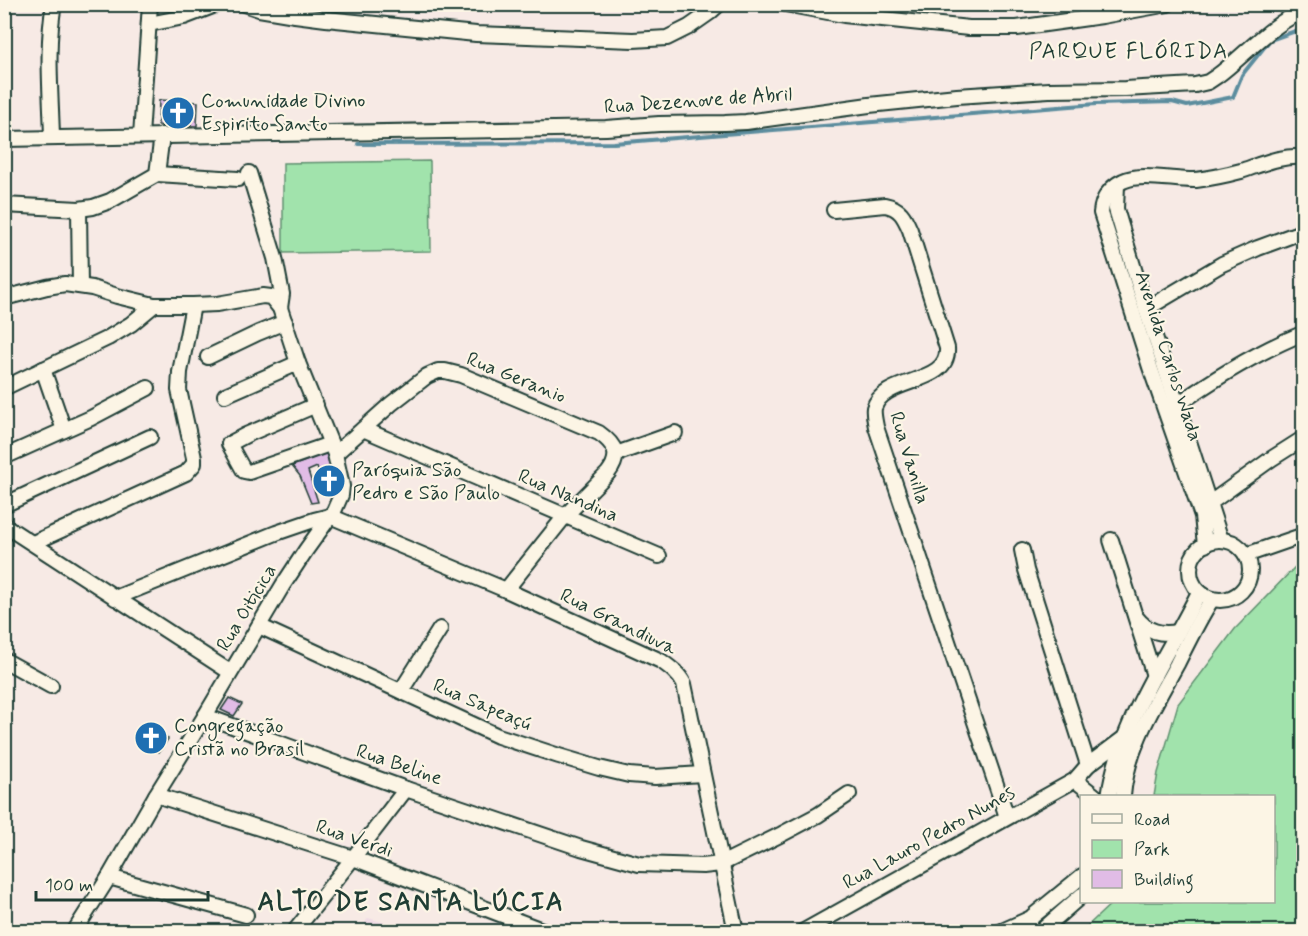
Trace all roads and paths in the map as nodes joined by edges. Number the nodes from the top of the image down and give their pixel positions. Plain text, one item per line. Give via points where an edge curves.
1 (54, 4) edge
2 (150, 4) edge
3 (218, 4) edge
4 (244, 4) edge
5 (719, 4) edge
6 (785, 4) edge
7 (1168, 4) edge
8 (1304, 11) edge
9 (149, 24) junction
10 (162, 135) junction
11 (141, 136) junction
12 (52, 137) junction
13 (4, 138) edge
14 (1304, 157) edge
15 (157, 174) junction
16 (1117, 185) junction
17 (4, 205) edge
18 (1101, 206) junction
19 (79, 208) junction
20 (1116, 209) junction
21 (834, 210) dead end
22 (1304, 231) edge
23 (80, 286) junction
24 (4, 298) edge
25 (154, 305) junction
26 (193, 305) junction
27 (280, 308) junction
28 (1146, 309) junction
29 (285, 322) junction
30 (1304, 333) edge
31 (208, 357) dead end
32 (298, 363) junction
33 (43, 369) junction
34 (4, 388) edge
35 (148, 388) dead end
36 (225, 395) dead end
37 (316, 405) junction
38 (1177, 405) junction
39 (363, 429) junction
40 (64, 430) junction
41 (675, 433) dead end
42 (150, 437) dead end
43 (1304, 438) edge
44 (332, 449) junction
45 (616, 454) junction
46 (4, 457) edge
47 (1210, 503) junction
48 (4, 505) edge
49 (330, 516) junction
50 (565, 516) junction
51 (4, 525) edge
52 (1304, 535) edge
53 (1111, 540) dead end
54 (1221, 540) junction
55 (33, 543) junction
56 (1206, 544) junction
57 (1022, 550) dead end
58 (1246, 555) junction
59 (659, 556) dead end
60 (506, 590) junction
61 (1199, 592) junction
62 (116, 598) junction
63 (1212, 598) junction
64 (1135, 616) junction
65 (258, 626) junction
66 (440, 629) dead end
67 (1178, 632) junction
68 (4, 660) edge
69 (230, 672) junction
70 (1154, 676) junction
71 (51, 686) dead end
72 (401, 691) junction
73 (205, 716) junction
74 (1124, 738) junction
75 (1088, 765) junction
76 (702, 774) junction
77 (1075, 780) junction
78 (406, 789) junction
79 (849, 794) dead end
80 (156, 795) junction
81 (1094, 795) edge
82 (1109, 795) edge
83 (1123, 795) edge
84 (1006, 817) junction
85 (353, 858) junction
86 (721, 864) junction
87 (109, 877) junction
88 (1080, 878) edge
89 (1080, 896) edge
90 (246, 915) dead end
91 (1034, 916) junction
92 (542, 930) edge
93 (74, 932) edge
94 (294, 932) edge
95 (736, 932) edge
96 (802, 932) edge
97 (1000, 932) edge
98 (1021, 932) edge
99 (1040, 932) edge

1 - 12 street via 50,59
2 - 9 street
3 - 9 street via 184,17
4 - 5 street via 315,18 476,33 633,40 667,38
6 - 7 street via 844,15 969,28 1017,28
8 - 10 street, Rua Dezenove de Abril via 1277,26 1217,76 1195,85 957,96 725,123
9 - 11 street
10 - 11 street, Rua Dezenove de Abril
10 - 15 street
11 - 12 street, Rua Dezenove de Abril
12 - 13 street, Rua Dezenove de Abril
14 - 16 street via 1273,160 1216,177 1133,178
15 - 19 street via 110,201
15 - 27 street, Rua Oiticica via 244,176 275,258 282,294
16 - 18 street
16 - 20 street, Avenida Carlos Wada
17 - 19 street
18 - 20 street
18 - 56 street, Avenida Carlos Wada via 1150,367 1202,516
19 - 23 street
20 - 28 street, Avenida Carlos Wada
21 - 84 street, Rua Vanilla via 885,205 900,211 910,230 947,348 946,360 934,372 893,389 873,410
22 - 28 street via 1222,264
23 - 24 street via 65,284
23 - 25 street
25 - 26 street
25 - 33 street via 108,338
26 - 27 street via 262,296 271,297
26 - 55 street via 179,390 194,464 186,472
27 - 29 street, Rua Oiticica
28 - 38 street, Avenida Carlos Wada
29 - 31 street
29 - 32 street, Rua Oiticica
30 - 38 street via 1247,358
32 - 36 street
32 - 37 street, Rua Oiticica
33 - 34 street
33 - 40 street
35 - 40 street
37 - 44 street, Rua Oiticica
37 - 44 street via 229,444 244,471 249,472
38 - 47 street, Avenida Carlos Wada
39 - 44 street, Rua Geranio
39 - 45 street, Rua Geranio via 412,386 445,371 599,433
39 - 50 street, Rua Nandina
40 - 46 street
41 - 45 street
42 - 48 street
43 - 47 street
44 - 49 street, Rua Oiticica via 342,486
45 - 50 street via 608,473
47 - 54 street, Avenida Carlos Wada
49 - 60 street, Rua Grandiuva
49 - 62 street via 276,533
49 - 65 street, Rua Oiticica
50 - 59 street, Rua Nandina
50 - 60 street
51 - 55 street
52 - 58 street
53 - 64 street
54 - 56 street
54 - 58 street via 1240,547
55 - 62 street
56 - 61 street via 1191,562 1192,581
57 - 75 street
58 - 63 street via 1250,565 1245,585 1231,597
60 - 76 street, Rua Grandiuva via 662,661 675,672 684,684
61 - 63 street
61 - 67 street
62 - 69 street
63 - 83 street via 1135,747
64 - 67 street via 1155,632
64 - 70 street
65 - 69 street, Rua Oiticica
65 - 72 street, Rua Sapeaçú
66 - 72 street
67 - 70 street
68 - 71 street
69 - 73 street, Rua Oiticica
70 - 74 street
72 - 76 street, Rua Sapeaçú via 498,736 599,768 655,777
73 - 78 street, Rua Beline
73 - 80 street, Rua Oiticica
74 - 75 street, Rua Lauro Pedro Nunes
74 - 82 street
75 - 77 street, Rua Lauro Pedro Nunes
76 - 86 street, Rua Grandiuva
77 - 81 street
77 - 84 street, Rua Lauro Pedro Nunes
78 - 85 street
78 - 86 street, Rua Beline via 601,855 639,864
79 - 86 street via 800,825
80 - 85 street, Rua Verdi
80 - 87 street, Rua Oiticica
84 - 96 street, Rua Lauro Pedro Nunes
85 - 92 street, Rua Verdi
85 - 94 street
86 - 95 street, Rua Grandiuva
87 - 90 street
87 - 93 street, Rua Oiticica
88 - 91 street
89 - 99 street
91 - 97 street
91 - 98 street

